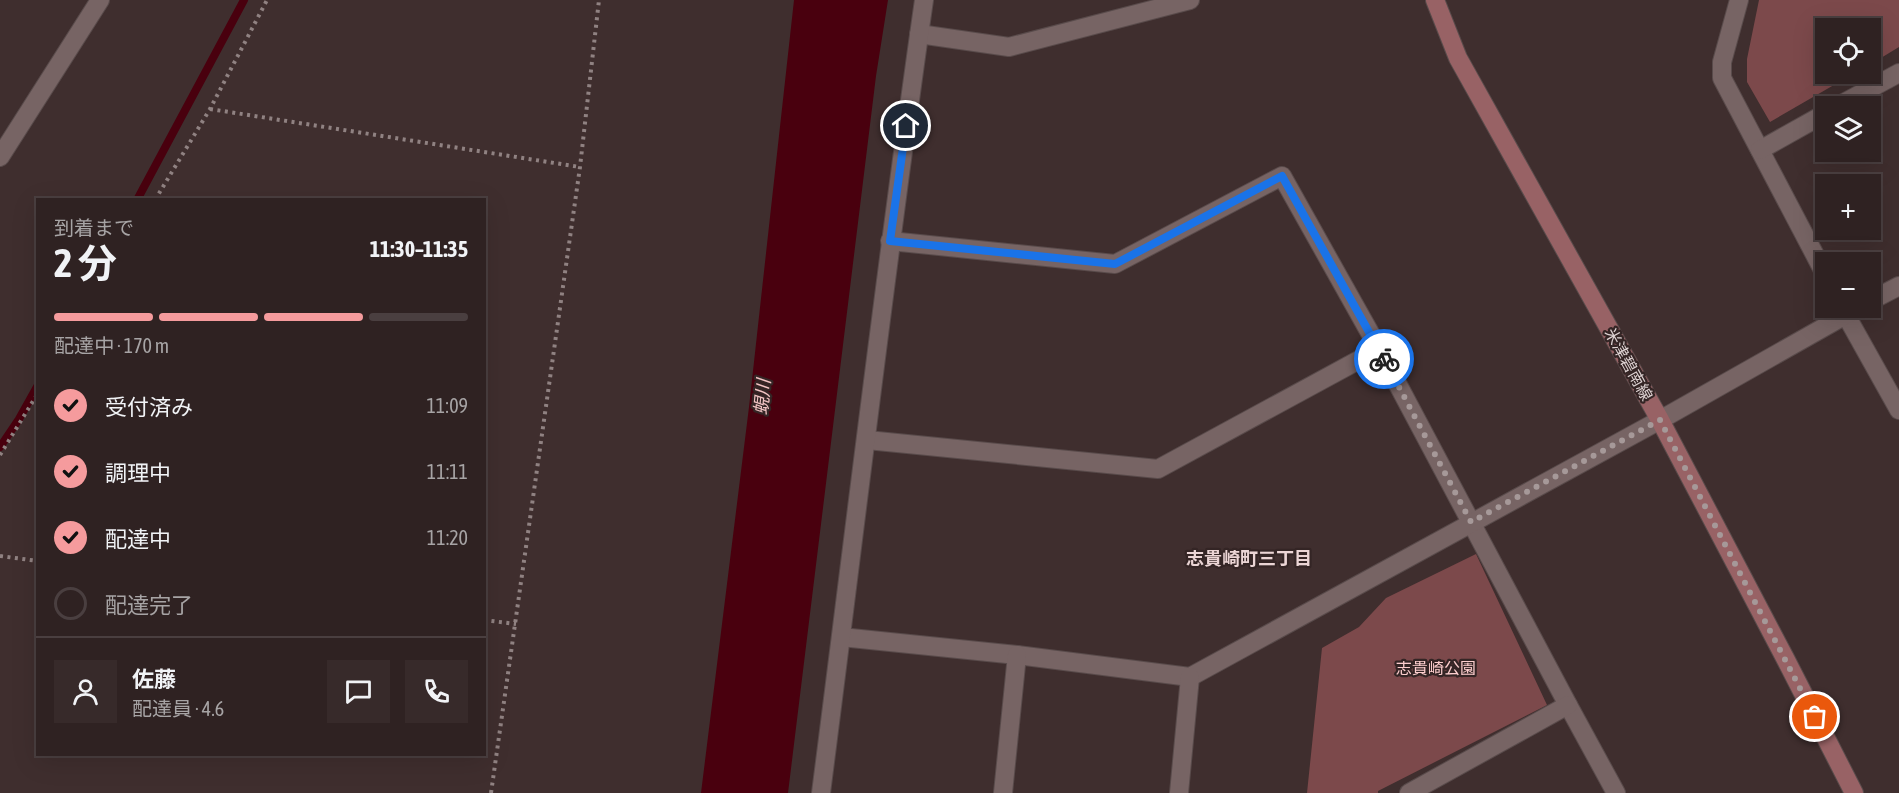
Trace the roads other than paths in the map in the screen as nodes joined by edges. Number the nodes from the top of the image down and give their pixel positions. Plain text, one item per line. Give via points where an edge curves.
1 (100, 0) edge
2 (924, 0) edge
3 (1190, 0) edge
4 (1435, 0) edge
5 (1739, 0) edge
6 (919, 34) junction
7 (1899, 73) edge
8 (1856, 96) edge
9 (1815, 119) edge
10 (1760, 150) junction
11 (0, 157) edge
12 (890, 241) junction
13 (1815, 255) edge
14 (1899, 286) edge
15 (1881, 295) edge
16 (1834, 318) edge
17 (1852, 318) edge
18 (1379, 349) junction
19 (1899, 410) edge
20 (1660, 420) junction
21 (867, 440) junction
22 (1471, 522) junction
23 (841, 637) junction
24 (1017, 656) junction
25 (1190, 677) junction
26 (1568, 705) junction
27 (820, 793) edge
28 (1003, 793) edge
29 (1179, 793) edge
30 (1409, 793) edge
31 (1617, 793) edge
32 (1854, 793) edge

1 - 11 street
2 - 6 street
3 - 6 street via 1009,47
4 - 20 main road, 米津碧南線 via 1458,58
5 - 10 street via 1722,62 1722,78
6 - 12 street
7 - 8 street
9 - 10 street
10 - 13 street
12 - 18 street via 1115,264 1282,176
12 - 21 street
14 - 15 street
16 - 20 street
17 - 19 street
18 - 21 street via 1158,469
18 - 22 street
20 - 22 street
20 - 32 main road, 米津碧南線
21 - 23 street
22 - 25 street
22 - 26 street
23 - 24 street
23 - 27 street
24 - 25 street
24 - 28 street
25 - 29 street
26 - 30 street
26 - 31 street

